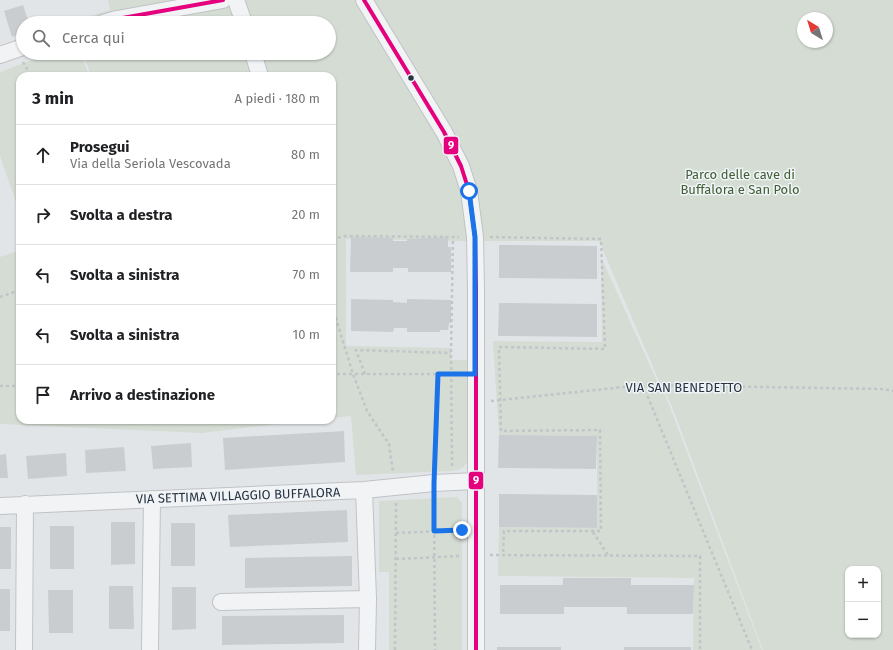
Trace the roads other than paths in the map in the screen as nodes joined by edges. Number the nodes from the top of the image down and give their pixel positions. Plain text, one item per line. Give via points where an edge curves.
1 (223, 0) edge
2 (236, 0) edge
3 (364, 0) edge
4 (134, 16) edge
5 (242, 16) edge
6 (16, 50) edge
7 (0, 56) edge
8 (255, 60) edge
9 (259, 72) edge
10 (476, 481) junction
11 (364, 490) junction
12 (152, 499) junction
13 (25, 504) junction
14 (0, 506) edge
15 (368, 599) junction
16 (221, 602) dead end
17 (24, 650) edge
18 (150, 650) edge
19 (367, 650) edge
20 (476, 650) edge

1 - 4 street
2 - 5 street
3 - 10 street via 444,132 469,191 468,237 475,374
6 - 7 street
8 - 9 street
10 - 11 street, VIA SETTIMA VILLAGGIO BUFFALORA
10 - 20 street
11 - 12 street, VIA SETTIMA VILLAGGIO BUFFALORA
11 - 15 street
12 - 13 street, VIA SETTIMA VILLAGGIO BUFFALORA
12 - 18 street
13 - 14 street, VIA SETTIMA VILLAGGIO BUFFALORA
13 - 17 street
15 - 16 street
15 - 19 street

